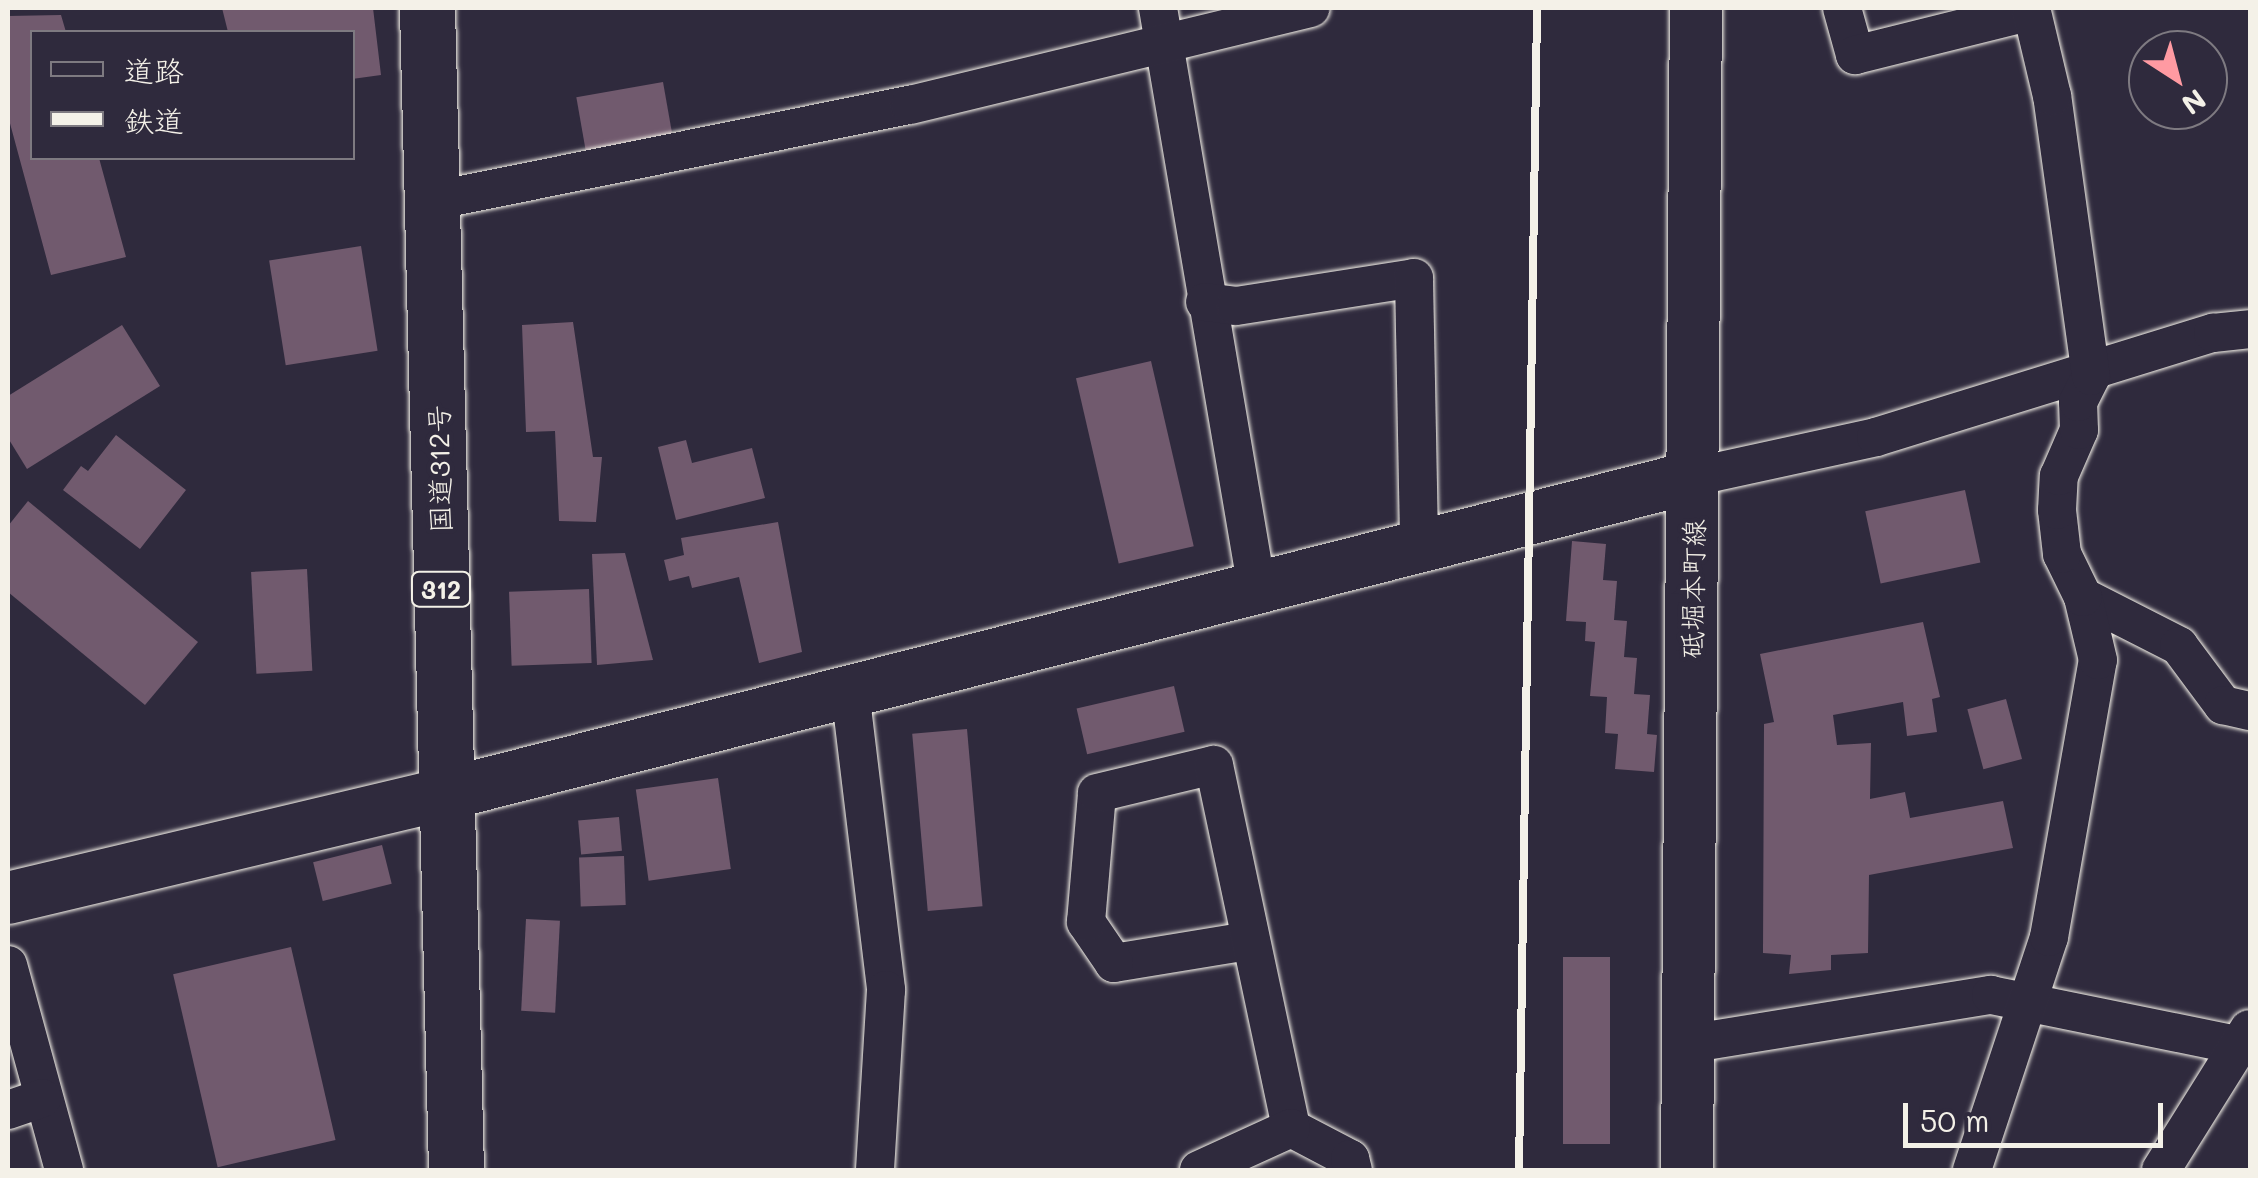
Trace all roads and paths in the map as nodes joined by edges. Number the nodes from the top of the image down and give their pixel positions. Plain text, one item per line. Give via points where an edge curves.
1 (427, 8) edge
2 (1158, 8) edge
3 (1310, 8) edge
4 (1696, 8) edge
5 (1842, 8) edge
6 (2031, 9) edge
7 (1166, 47) junction
8 (432, 200) junction
9 (1206, 302) junction
10 (2250, 329) edge
11 (2091, 376) junction
12 (1694, 476) junction
13 (1419, 548) junction
14 (1257, 588) junction
15 (2083, 597) junction
16 (850, 691) junction
17 (2250, 711) edge
18 (446, 794) junction
19 (8, 898) edge
20 (1248, 941) junction
21 (8, 966) edge
22 (2025, 1004) junction
23 (2243, 1036) edge
24 (1688, 1044) junction
25 (25, 1104) edge
26 (1291, 1128) junction
27 (64, 1170) edge
28 (456, 1170) edge
29 (875, 1170) edge
30 (1199, 1170) edge
31 (1354, 1170) edge
32 (1687, 1170) edge
33 (1972, 1170) edge
34 (2160, 1170) edge

1 - 8 highway, 国道312号 / 312
2 - 7 street
3 - 7 street
4 - 12 street, 砥堀本町線
5 - 6 street via 1855,55
6 - 11 street via 2052,96
7 - 8 street
7 - 9 street
8 - 18 highway, 国道312号 / 312
9 - 13 street via 1236,306 1414,278
9 - 14 street
10 - 11 street via 2213,333
11 - 12 street via 1876,437
11 - 15 street via 2059,476 2057,510 2062,554
12 - 13 street
12 - 24 street, 砥堀本町線
13 - 14 street
14 - 16 street
15 - 17 street via 2179,646 2223,705
15 - 22 street via 2098,660 2049,937
16 - 18 street
16 - 29 street via 886,990
18 - 19 street
18 - 28 highway, 国道312号 / 312
20 - 20 street via 1114,963 1086,922 1096,792 1214,765
20 - 26 street
21 - 25 street
22 - 23 street
22 - 24 street via 1991,995
22 - 33 street
23 - 34 street
24 - 32 street, 砥堀本町線
25 - 27 street
26 - 30 street
26 - 31 street via 1350,1158

